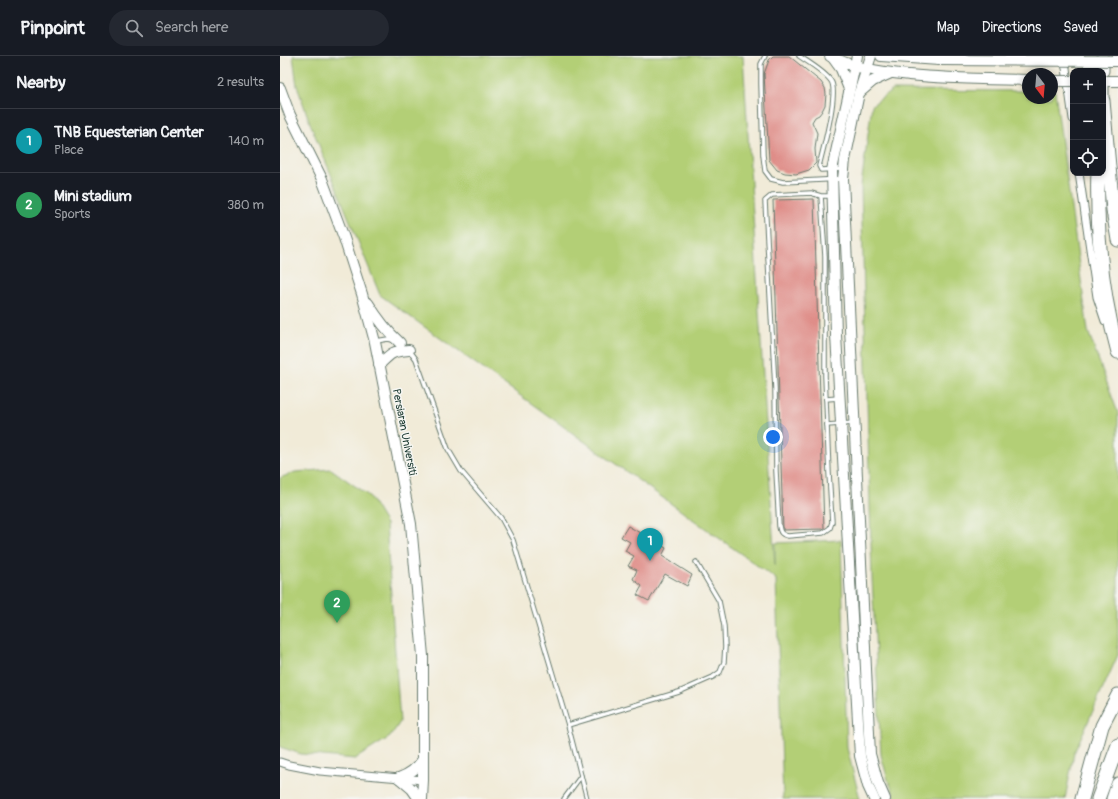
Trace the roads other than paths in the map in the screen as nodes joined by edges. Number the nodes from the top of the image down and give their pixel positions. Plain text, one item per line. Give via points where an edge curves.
1 (765, 56) edge
2 (799, 56) edge
3 (871, 56) edge
4 (886, 56) edge
5 (1061, 56) edge
6 (1103, 56) edge
7 (831, 57) edge
8 (856, 61) edge
9 (1118, 62) edge
10 (1103, 68) edge
11 (867, 69) junction
12 (891, 73) junction
13 (1022, 80) edge
14 (1058, 81) edge
15 (1070, 81) edge
16 (1106, 81) edge
17 (1118, 81) edge
18 (280, 88) edge
19 (849, 89) junction
20 (859, 93) junction
21 (1071, 104) edge
22 (1103, 104) edge
23 (844, 174) junction
24 (832, 175) junction
25 (1079, 176) edge
26 (1098, 176) edge
27 (821, 196) junction
28 (833, 196) junction
29 (1118, 240) edge
30 (362, 294) junction
31 (374, 342) junction
32 (400, 343) junction
33 (1116, 346) edge
34 (409, 350) junction
35 (379, 365) junction
36 (840, 398) junction
37 (826, 399) junction
38 (855, 423) junction
39 (841, 424) junction
40 (827, 425) junction
41 (696, 562) dead end
42 (1118, 695) edge
43 (568, 725) junction
44 (1118, 745) edge
45 (423, 759) junction
46 (280, 762) edge
47 (581, 776) junction
48 (400, 778) junction
49 (423, 780) junction
50 (1118, 784) edge
51 (420, 799) edge
52 (564, 799) edge
53 (587, 799) edge
54 (874, 799) edge
55 (885, 799) edge
56 (1082, 799) edge
57 (1098, 799) edge
58 (1113, 799) edge

1 - 24 lane via 761,64 761,84 765,171 771,179 783,182
2 - 24 lane via 832,82 833,102 819,166 821,170
3 - 11 street
4 - 9 street, bridge via 939,60
5 - 21 street via 1066,68
6 - 10 main road
7 - 8 street
7 - 19 street via 841,69
8 - 11 street
8 - 19 street
11 - 12 street
11 - 20 street
12 - 13 street via 940,78
12 - 20 street via 873,81
14 - 15 street, bridge
16 - 17 street
18 - 30 street, Persiaran Universiti via 290,115 322,179
19 - 24 street
20 - 23 street
22 - 29 highway
23 - 24 lane
23 - 24 lane
23 - 38 street
24 - 28 street
25 - 33 street via 1097,296
26 - 33 highway via 1099,244
27 - 28 lane
27 - 37 lane via 825,256
27 - 40 lane via 811,193 772,195 765,201 775,388 776,479 779,531 782,535 823,533 830,528 832,522
28 - 36 street
30 - 31 street, Persiaran Universiti
30 - 32 street via 389,333
31 - 32 lane via 388,339
31 - 35 street, Persiaran Universiti
32 - 34 lane
34 - 35 street via 398,350
34 - 43 lane via 416,359 448,449 461,471 501,518 514,540
35 - 45 street, Persiaran Universiti via 411,524 423,656
36 - 37 lane
36 - 39 street
37 - 40 lane
38 - 39 lane
38 - 55 street via 870,754
39 - 40 lane
39 - 54 street via 860,756
41 - 43 lane via 719,601 725,647 720,672 679,692
42 - 56 highway via 1102,726
43 - 47 lane
44 - 57 highway
45 - 48 street via 415,770
45 - 49 street, Persiaran Universiti
46 - 48 street via 320,771
47 - 52 lane
47 - 53 lane
48 - 49 street
48 - 51 street
49 - 51 street, Persiaran Universiti
50 - 58 highway

